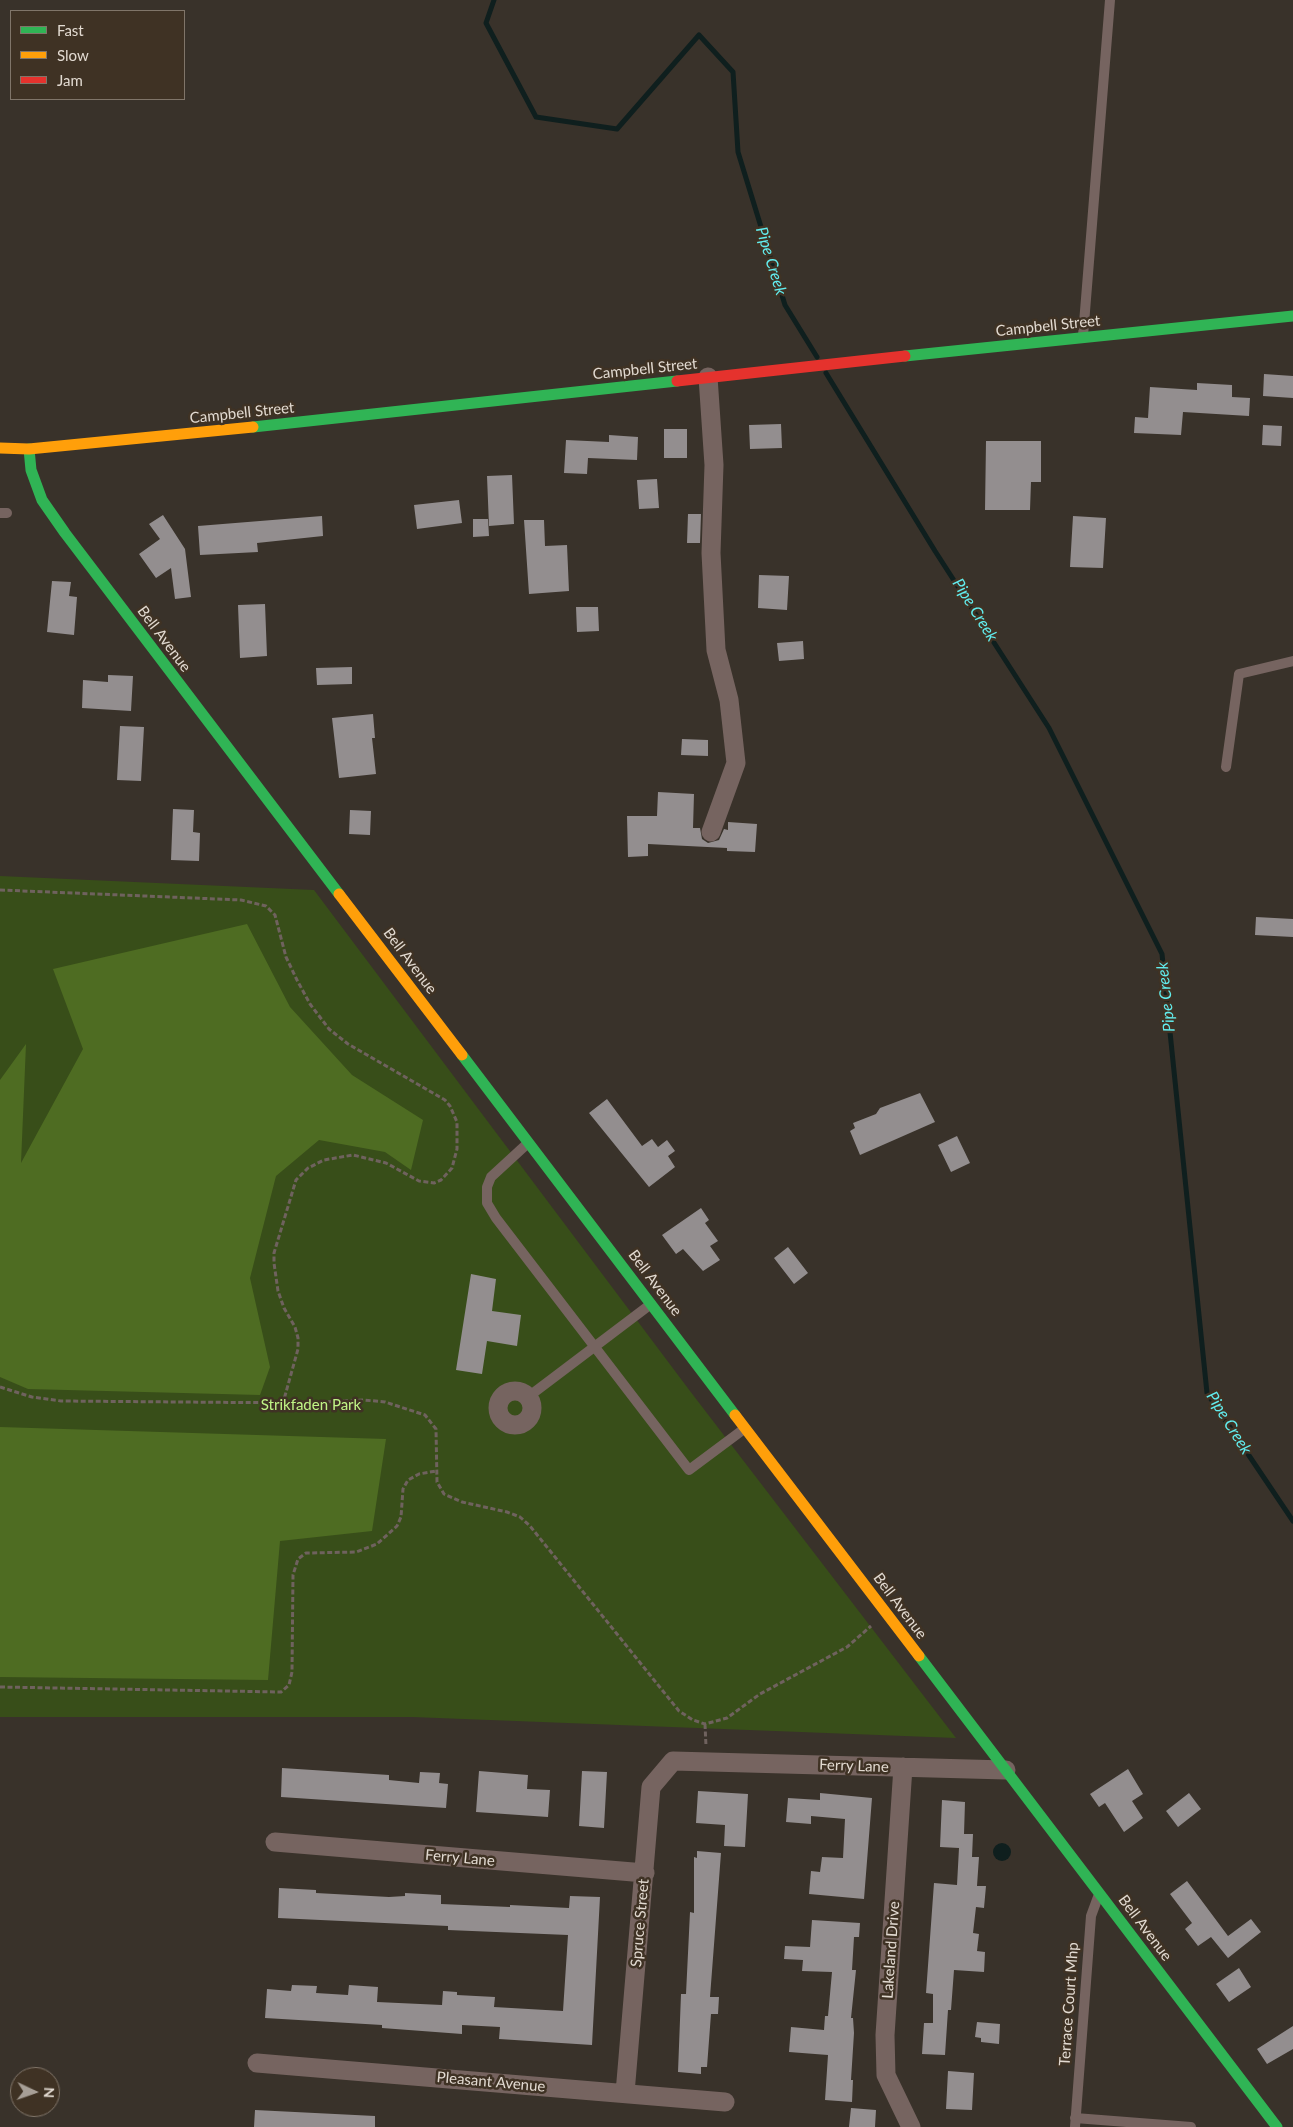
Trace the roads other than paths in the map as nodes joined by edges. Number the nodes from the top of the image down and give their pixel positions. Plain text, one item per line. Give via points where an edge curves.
1 (1110, 0) edge
2 (1293, 316) edge
3 (1083, 337) junction
4 (708, 378) junction
5 (0, 448) edge
6 (28, 449) junction
7 (1293, 661) edge
8 (1226, 767) dead end
9 (711, 832) dead end
10 (529, 1142) junction
11 (652, 1304) junction
12 (595, 1346) junction
13 (528, 1397) dead end
14 (746, 1427) junction
15 (673, 1761) joint
16 (903, 1767) junction
17 (1006, 1770) junction
18 (275, 1842) dead end
19 (644, 1873) junction
20 (1100, 1893) junction
21 (257, 2063) dead end
22 (625, 2093) junction
23 (725, 2102) dead end
24 (1075, 2122) edge
25 (911, 2127) edge
26 (1192, 2127) edge
27 (1277, 2127) edge

1 - 3 lane
2 - 3 street, Campbell Street
3 - 4 street, Campbell Street
4 - 6 street, Campbell Street
4 - 9 street via 714,465 711,553 716,650 729,700 736,763
5 - 6 street, Campbell Street
6 - 10 street, Bell Avenue via 31,470 42,500 65,533
7 - 8 lane via 1239,674
10 - 11 street, Bell Avenue
10 - 12 lane via 491,1176 487,1203
11 - 12 lane
11 - 14 street, Bell Avenue
12 - 13 lane
12 - 14 lane via 689,1470
14 - 17 street, Bell Avenue
15 - 16 street, Ferry Lane
15 - 19 street, Spruce Street via 651,1788
16 - 17 street, Ferry Lane
16 - 25 street, Lakeland Drive via 886,2075
17 - 20 street, Bell Avenue
18 - 19 street, Ferry Lane
19 - 22 street, Spruce Street
20 - 24 lane, Terrace Court Mhp via 1091,1916
20 - 27 street, Bell Avenue
21 - 22 street, Pleasant Avenue
22 - 23 street, Pleasant Avenue
24 - 26 lane, Terrace Court Mhp

